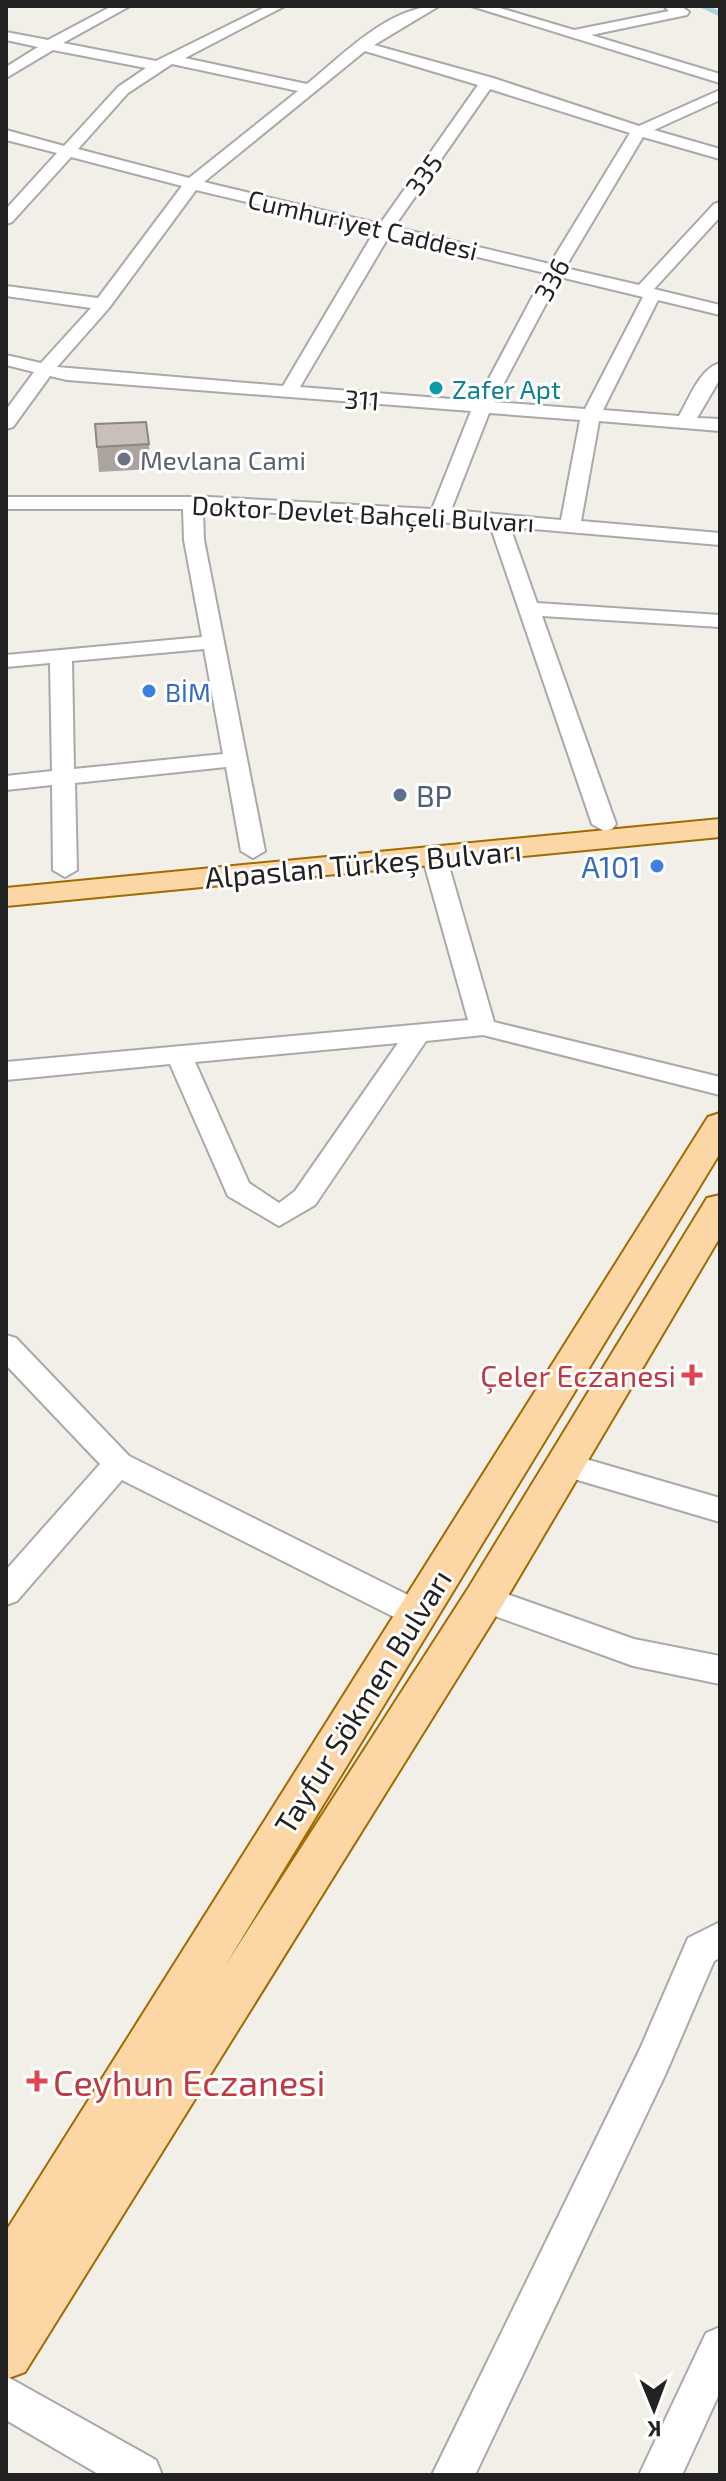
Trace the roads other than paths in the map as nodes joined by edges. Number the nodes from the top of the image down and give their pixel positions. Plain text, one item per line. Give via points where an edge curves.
1 (123, 6) edge
2 (278, 6) edge
3 (432, 6) edge
4 (481, 6) edge
5 (671, 6) edge
6 (571, 35) junction
7 (6, 36) edge
8 (50, 45) junction
9 (363, 46) junction
10 (165, 63) junction
11 (6, 74) edge
12 (720, 79) edge
13 (488, 81) junction
14 (310, 89) junction
15 (720, 94) edge
16 (638, 132) junction
17 (6, 135) edge
18 (70, 150) junction
19 (720, 154) edge
20 (192, 184) junction
21 (719, 209) edge
22 (6, 219) edge
23 (385, 228) junction
24 (556, 269) junction
25 (6, 291) edge
26 (648, 292) junction
27 (103, 304) junction
28 (720, 310) edge
29 (6, 360) edge
30 (720, 368) edge
31 (45, 370) junction
32 (713, 384) edge
33 (288, 393) junction
34 (482, 408) junction
35 (590, 417) junction
36 (6, 423) edge
37 (685, 423) junction
38 (720, 425) edge
39 (6, 503) edge
40 (193, 503) junction
41 (439, 515) junction
42 (498, 520) junction
43 (570, 526) junction
44 (720, 539) edge
45 (528, 609) junction
46 (720, 621) edge
47 (213, 642) junction
48 (61, 656) junction
49 (6, 661) edge
50 (236, 759) junction
51 (63, 779) junction
52 (6, 783) edge
53 (720, 813) edge
54 (604, 824) junction
55 (720, 828) edge
56 (253, 851) junction
57 (434, 856) junction
58 (65, 870) junction
59 (6, 875) edge
60 (6, 897) edge
61 (483, 1027) junction
62 (417, 1034) junction
63 (178, 1054) junction
64 (6, 1071) edge
65 (720, 1086) edge
66 (720, 1125) edge
67 (720, 1207) edge
68 (6, 1346) edge
69 (118, 1464) junction
70 (565, 1465) junction
71 (720, 1510) edge
72 (6, 1592) edge
73 (484, 1599) junction
74 (415, 1613) junction
75 (720, 1670) edge
76 (720, 1938) edge
77 (6, 2278) edge
78 (720, 2347) edge
79 (6, 2353) edge
80 (6, 2397) edge
81 (141, 2475) edge
82 (453, 2475) edge
83 (660, 2475) edge

1 - 8 street
2 - 10 street
3 - 9 street
4 - 6 street
5 - 6 street via 682,12
6 - 12 street
7 - 8 street
8 - 10 street
8 - 11 street
9 - 13 street
9 - 14 street
10 - 14 street
10 - 18 street via 123,90
13 - 16 street
13 - 23 street, 335
14 - 20 street
15 - 16 street
16 - 19 street
16 - 24 street, 336
17 - 18 street, Cumhuriyet Caddesi
18 - 20 street, Cumhuriyet Caddesi
18 - 22 street
20 - 23 street, Cumhuriyet Caddesi
20 - 27 street
21 - 26 street
23 - 24 street, Cumhuriyet Caddesi
23 - 33 street, 335
24 - 26 street, Cumhuriyet Caddesi
24 - 34 street, 336
25 - 27 street
26 - 28 street, Cumhuriyet Caddesi
26 - 35 street
27 - 31 street
29 - 31 street, 311
30 - 32 street
31 - 33 street, 311
31 - 36 street
32 - 37 street
33 - 34 street, 311
34 - 35 street, 311
34 - 41 street, 336
35 - 37 street, 311
35 - 43 street
37 - 38 street, 311
39 - 40 street, Doktor Devlet Bahçeli Bulvarı
40 - 41 street, Doktor Devlet Bahçeli Bulvarı
40 - 47 street via 194,540
41 - 42 street, Doktor Devlet Bahçeli Bulvarı
42 - 43 street, Doktor Devlet Bahçeli Bulvarı
42 - 45 street
43 - 44 street, Doktor Devlet Bahçeli Bulvarı
45 - 46 street
45 - 54 street
47 - 48 street
47 - 50 street
48 - 49 street
48 - 51 street
50 - 51 street
50 - 56 street
51 - 52 street
51 - 58 street
53 - 54 main road, Alpaslan Türkeş Bulvarı
54 - 56 main road, Alpaslan Türkeş Bulvarı
55 - 57 main road, Alpaslan Türkeş Bulvarı
56 - 58 main road, Alpaslan Türkeş Bulvarı
57 - 60 main road, Alpaslan Türkeş Bulvarı
57 - 61 street
58 - 59 main road, Alpaslan Türkeş Bulvarı
61 - 62 street
61 - 65 street
62 - 63 street
62 - 63 street via 305,1198 279,1216 238,1189
63 - 64 street
66 - 74 main road, Tayfur Sökmen Bulvarı
67 - 70 main road, Tayfur Sökmen Bulvarı
68 - 69 street
69 - 72 street
69 - 74 street
70 - 71 street
70 - 73 main road, Tayfur Sökmen Bulvarı
73 - 75 street via 633,1652
73 - 79 main road, Tayfur Sökmen Bulvarı
74 - 77 main road, Tayfur Sökmen Bulvarı
76 - 82 street via 701,1950 653,2061
78 - 83 street
80 - 81 street

